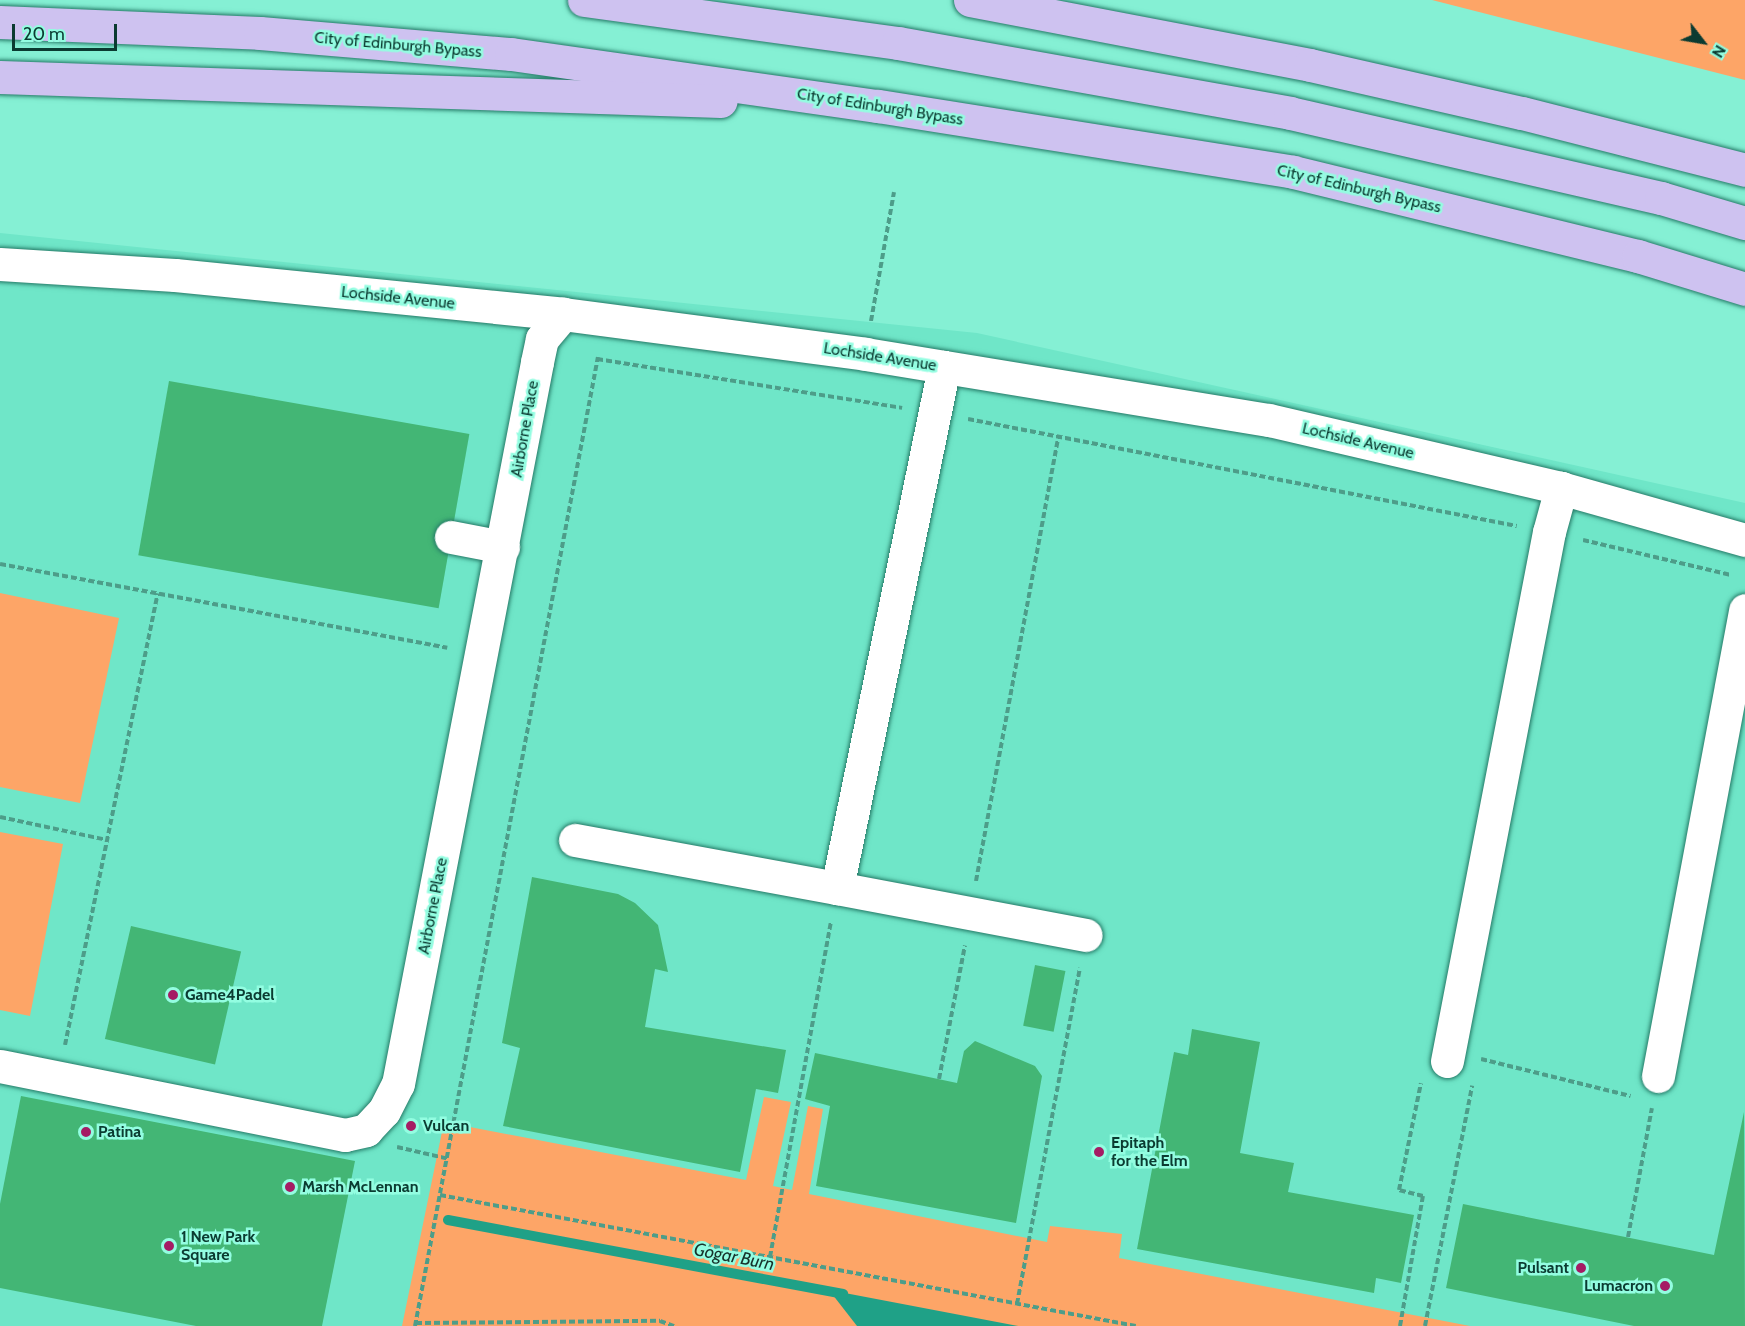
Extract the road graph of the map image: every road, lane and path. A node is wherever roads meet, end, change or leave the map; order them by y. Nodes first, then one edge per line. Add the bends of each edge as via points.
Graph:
1 (584, 0) edge
2 (970, 0) edge
3 (0, 22) edge
4 (0, 77) edge
5 (878, 105) junction
6 (1745, 170) edge
7 (894, 192) dead end
8 (1745, 223) edge
9 (0, 264) edge
10 (1745, 289) edge
11 (563, 314) junction
12 (604, 319) junction
13 (865, 354) junction
14 (597, 359) junction
15 (944, 367) junction
16 (935, 413) junction
17 (1058, 437) junction
18 (1561, 488) junction
19 (1549, 532) junction
20 (451, 537) dead end
21 (1745, 540) edge
22 (503, 547) junction
23 (0, 564) edge
24 (1733, 575) dead end
25 (158, 593) junction
26 (1745, 610) edge
27 (482, 655) junction
28 (0, 817) edge
29 (107, 840) junction
30 (575, 840) dead end
31 (837, 888) junction
32 (970, 913) junction
33 (1086, 935) joint
34 (0, 1066) edge
35 (1448, 1070) junction
36 (58, 1078) junction
37 (939, 1079) dead end
38 (1473, 1081) dead end
39 (1655, 1088) junction
40 (440, 1195) junction
41 (1628, 1237) dead end
42 (770, 1257) junction
43 (1017, 1304) junction
44 (416, 1324) edge
45 (674, 1326) edge
46 (1136, 1326) edge
47 (1400, 1326) edge
48 (1425, 1326) edge

1 - 8 main road via 898,43 1290,113 1661,198
2 - 6 main road via 1310,65 1522,112
3 - 5 main road, City of Edinburgh Bypass via 260,33 511,54
4 - 5 main road
5 - 10 main road, City of Edinburgh Bypass via 1293,172 1638,256
7 - 13 path
9 - 11 street, Lochside Avenue via 175,275
11 - 12 street, Lochside Avenue
11 - 22 street, Airborne Place via 542,339
12 - 13 street, Lochside Avenue
12 - 14 path
13 - 15 street, Lochside Avenue
14 - 16 path
14 - 40 path
15 - 16 street
15 - 18 street, Lochside Avenue via 1269,420
16 - 17 path
16 - 31 street
17 - 19 path
17 - 32 path
18 - 19 street
18 - 21 street, Lochside Avenue
19 - 24 path
19 - 35 street
20 - 22 street
22 - 27 street, Airborne Place
23 - 25 path
25 - 27 path
25 - 29 path
26 - 39 street
27 - 36 street, Airborne Place via 398,1084 384,1111 366,1130 345,1135
28 - 29 path
29 - 36 path
30 - 31 street
31 - 32 street
31 - 42 path
32 - 33 street
32 - 37 path
33 - 43 path
34 - 36 street, Airborne Place
35 - 39 path via 1478,1058
35 - 47 path via 1399,1190 1422,1196
38 - 48 path
39 - 41 path
40 - 42 path
40 - 44 path
42 - 43 path
43 - 46 path
44 - 45 path via 660,1321

